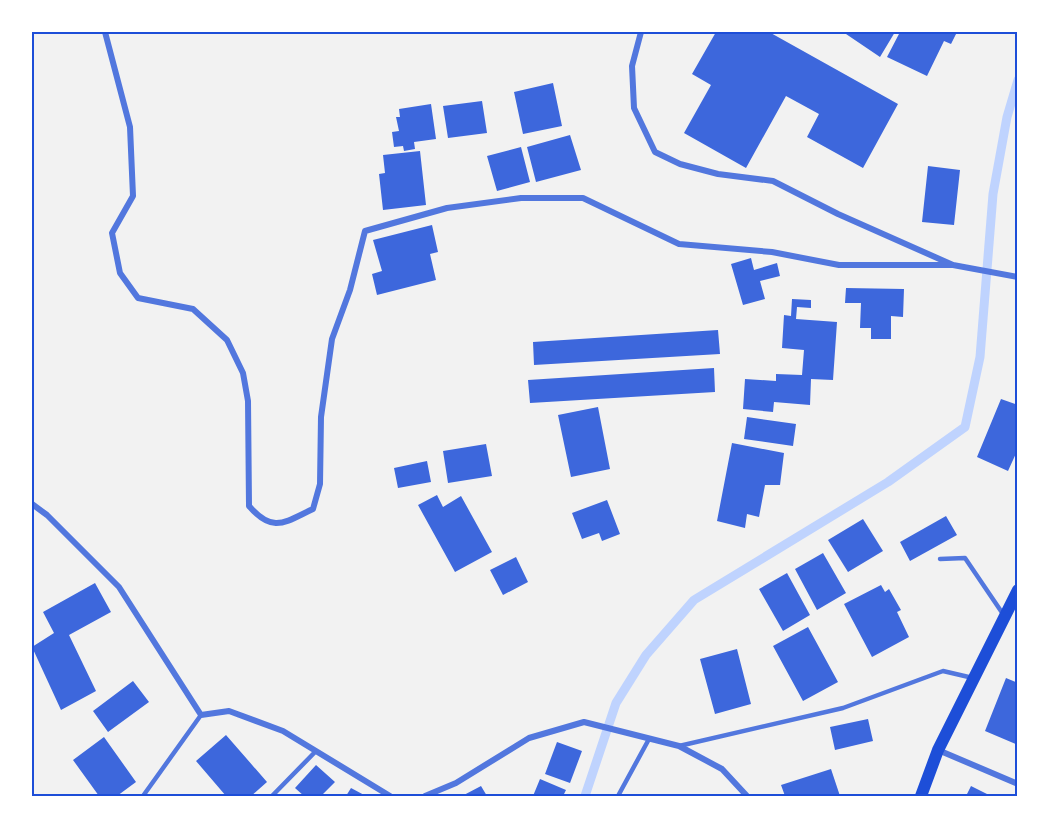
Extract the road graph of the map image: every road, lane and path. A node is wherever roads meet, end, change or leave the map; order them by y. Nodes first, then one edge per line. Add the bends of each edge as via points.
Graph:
1 (105, 32) edge
2 (640, 32) edge
3 (953, 265) junction
4 (1017, 277) edge
5 (32, 504) edge
6 (940, 559) dead end
7 (1017, 590) edge
8 (1004, 616) junction
9 (974, 678) junction
10 (201, 715) junction
11 (649, 739) junction
12 (679, 746) junction
13 (938, 750) junction
14 (316, 751) junction
15 (1017, 784) edge
16 (143, 796) edge
17 (272, 796) edge
18 (390, 796) edge
19 (425, 796) edge
20 (618, 796) edge
21 (747, 796) edge
22 (921, 796) edge

1 - 3 street via 130,127 133,196 112,233 120,273 138,298 193,309 227,340 243,373 248,401 249,506 268,521 286,524 313,509 320,484 321,417 332,339 366,231 447,208 521,198 583,198 679,244 772,252 839,265
2 - 3 street via 632,66 634,108 655,152 680,164 718,174 773,181
3 - 4 street
5 - 10 street via 119,586
6 - 8 lane via 965,558
7 - 8 main road
8 - 9 main road
9 - 12 lane via 943,670 843,708
9 - 13 main road
10 - 14 street via 229,711 283,731
10 - 16 lane
11 - 12 street
11 - 19 street via 584,723 528,738 456,783
11 - 20 lane
12 - 21 street via 722,769
13 - 15 street
13 - 22 main road
14 - 17 lane
14 - 18 street

